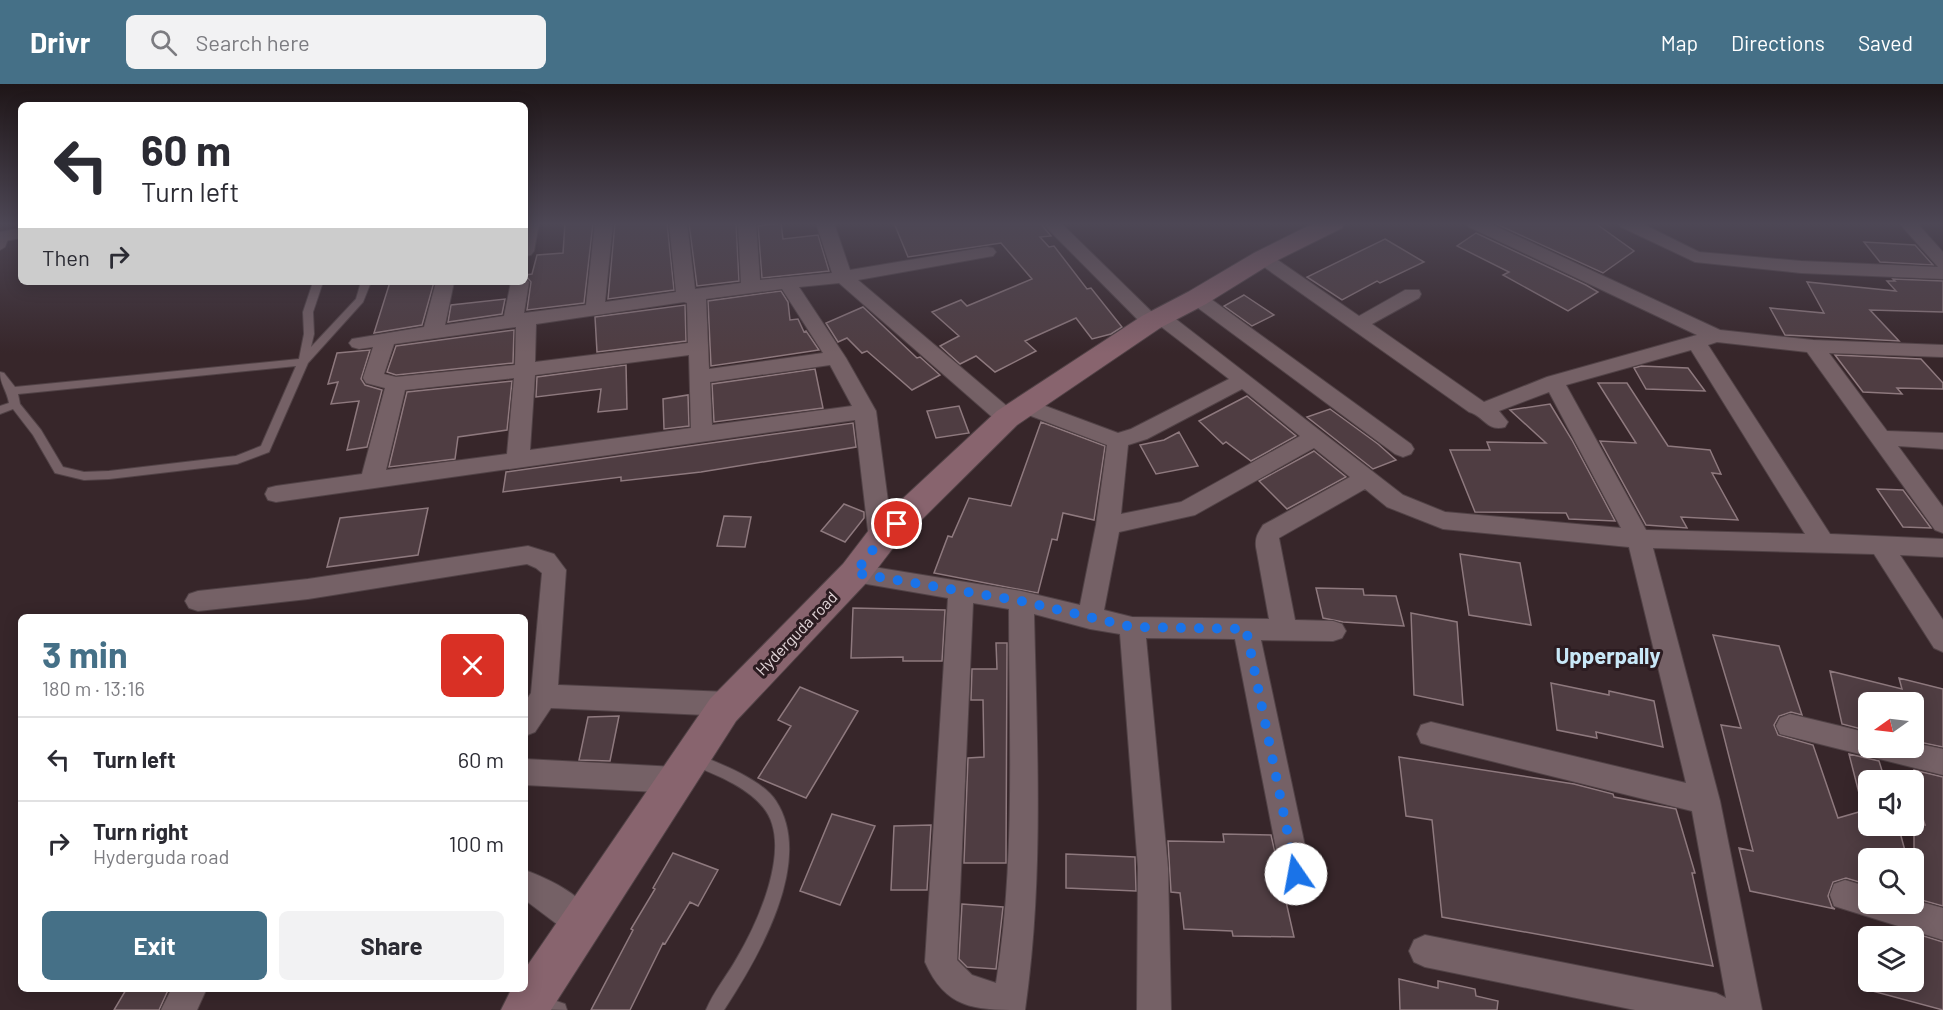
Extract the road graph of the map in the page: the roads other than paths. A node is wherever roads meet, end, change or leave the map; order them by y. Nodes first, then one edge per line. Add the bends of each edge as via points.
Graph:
1 (600, 266) edge
2 (686, 266) edge
3 (750, 266) edge
4 (839, 266) edge
5 (905, 266) edge
6 (1098, 266) edge
7 (1249, 266) edge
8 (1275, 266) edge
9 (1561, 266) edge
10 (1793, 266) edge
11 (1943, 273) edge
12 (843, 277) junction
13 (787, 283) junction
14 (317, 285) edge
15 (365, 285) edge
16 (444, 285) edge
17 (520, 285) edge
18 (751, 287) junction
19 (1412, 294) dead end
20 (691, 296) junction
21 (1197, 298) junction
22 (595, 310) junction
23 (520, 320) junction
24 (1156, 320) junction
25 (1358, 324) junction
26 (433, 333) junction
27 (1706, 339) junction
28 (385, 340) junction
29 (359, 343) dead end
30 (1813, 346) junction
31 (696, 348) junction
32 (1943, 351) edge
33 (836, 358) junction
34 (303, 362) junction
35 (525, 370) junction
36 (0, 375) edge
37 (699, 376) junction
38 (1244, 380) junction
39 (1554, 382) junction
40 (396, 384) junction
41 (12, 391) junction
42 (15, 405) junction
43 (0, 410) edge
44 (866, 411) junction
45 (1016, 412) junction
46 (702, 433) junction
47 (1314, 438) junction
48 (1880, 438) junction
49 (1118, 441) junction
50 (1943, 441) edge
51 (1403, 449) dead end
52 (518, 459) junction
53 (1366, 479) junction
54 (372, 480) junction
55 (276, 494) dead end
56 (1943, 524) edge
57 (1108, 525) junction
58 (881, 539) junction
59 (1639, 539) junction
60 (1823, 543) junction
61 (1882, 547) junction
62 (1943, 548) edge
63 (855, 573) junction
64 (961, 591) junction
65 (198, 601) dead end
66 (1021, 601) junction
67 (1090, 619) junction
68 (1132, 627) junction
69 (1246, 629) junction
70 (1284, 630) junction
71 (1333, 631) dead end
72 (1943, 641) edge
73 (543, 696) junction
74 (728, 704) junction
75 (528, 719) edge
76 (1790, 726) dead end
77 (1431, 734) dead end
78 (1858, 742) edge
79 (1924, 758) edge
80 (1943, 762) edge
81 (684, 769) junction
82 (528, 772) edge
83 (1705, 801) junction
84 (1296, 874) dead end
85 (528, 886) edge
86 (1909, 914) edge
87 (581, 923) junction
88 (1943, 924) edge
89 (1425, 951) dead end
90 (189, 992) edge
91 (1008, 1006) edge
92 (538, 1007) edge
93 (178, 1010) edge
94 (714, 1010) edge
95 (1154, 1010) edge
96 (1716, 1010) edge
97 (1745, 1010) edge

1 - 22 street
2 - 20 street
3 - 18 street
4 - 12 street
5 - 12 street
6 - 24 street
7 - 21 street, Hyderguda road
8 - 25 street
9 - 27 street
10 - 11 street
12 - 13 street
12 - 45 street
13 - 18 street
13 - 33 street
14 - 34 lane via 308,312 309,334
15 - 34 lane via 360,300
16 - 26 street
17 - 23 street
18 - 20 street
19 - 25 street
20 - 22 street
20 - 31 street
21 - 24 street, Hyderguda road
21 - 51 street
22 - 23 street
23 - 26 street
23 - 35 street
24 - 38 street
24 - 45 street, Hyderguda road
25 - 39 street via 1491,416
26 - 28 street
27 - 30 street
27 - 39 street
27 - 60 street
28 - 29 street
28 - 40 street via 373,378
30 - 32 street
30 - 48 street
31 - 35 street
31 - 37 street
33 - 37 street
33 - 44 street
34 - 41 lane
34 - 42 lane via 265,449 237,460 109,475 67,472 59,470
35 - 40 street
35 - 52 street
36 - 41 lane
37 - 46 street
38 - 47 street
38 - 49 street
39 - 59 street
40 - 54 street
41 - 42 lane
42 - 43 lane
44 - 46 street
44 - 58 street
45 - 49 street
45 - 58 street, Hyderguda road
46 - 52 street
47 - 53 street
47 - 57 street via 1187,508
48 - 50 street
48 - 56 street
49 - 57 street
52 - 54 street
53 - 59 street via 1395,501 1443,520
53 - 70 street via 1278,526 1267,538
54 - 55 street
57 - 67 street
58 - 63 street, Hyderguda road
59 - 60 street
59 - 83 street
60 - 61 street
61 - 62 street
61 - 72 street
63 - 64 street
63 - 74 street, Hyderguda road
64 - 66 street
64 - 91 street via 940,962 960,988
65 - 73 street via 308,589 528,555 545,561 554,570
66 - 67 street
66 - 91 street via 1023,887
67 - 68 street
68 - 69 street
68 - 95 street via 1153,868
69 - 70 street
69 - 84 street
70 - 71 street
73 - 74 street
73 - 75 street
74 - 81 street, Hyderguda road
76 - 78 street
77 - 83 street
79 - 80 street
81 - 82 street
81 - 87 street, Hyderguda road
81 - 94 lane via 749,787 771,804 784,832 781,868 754,945
83 - 97 street
85 - 87 street via 542,892
86 - 88 street
87 - 92 street, Hyderguda road
89 - 96 street
90 - 93 street

